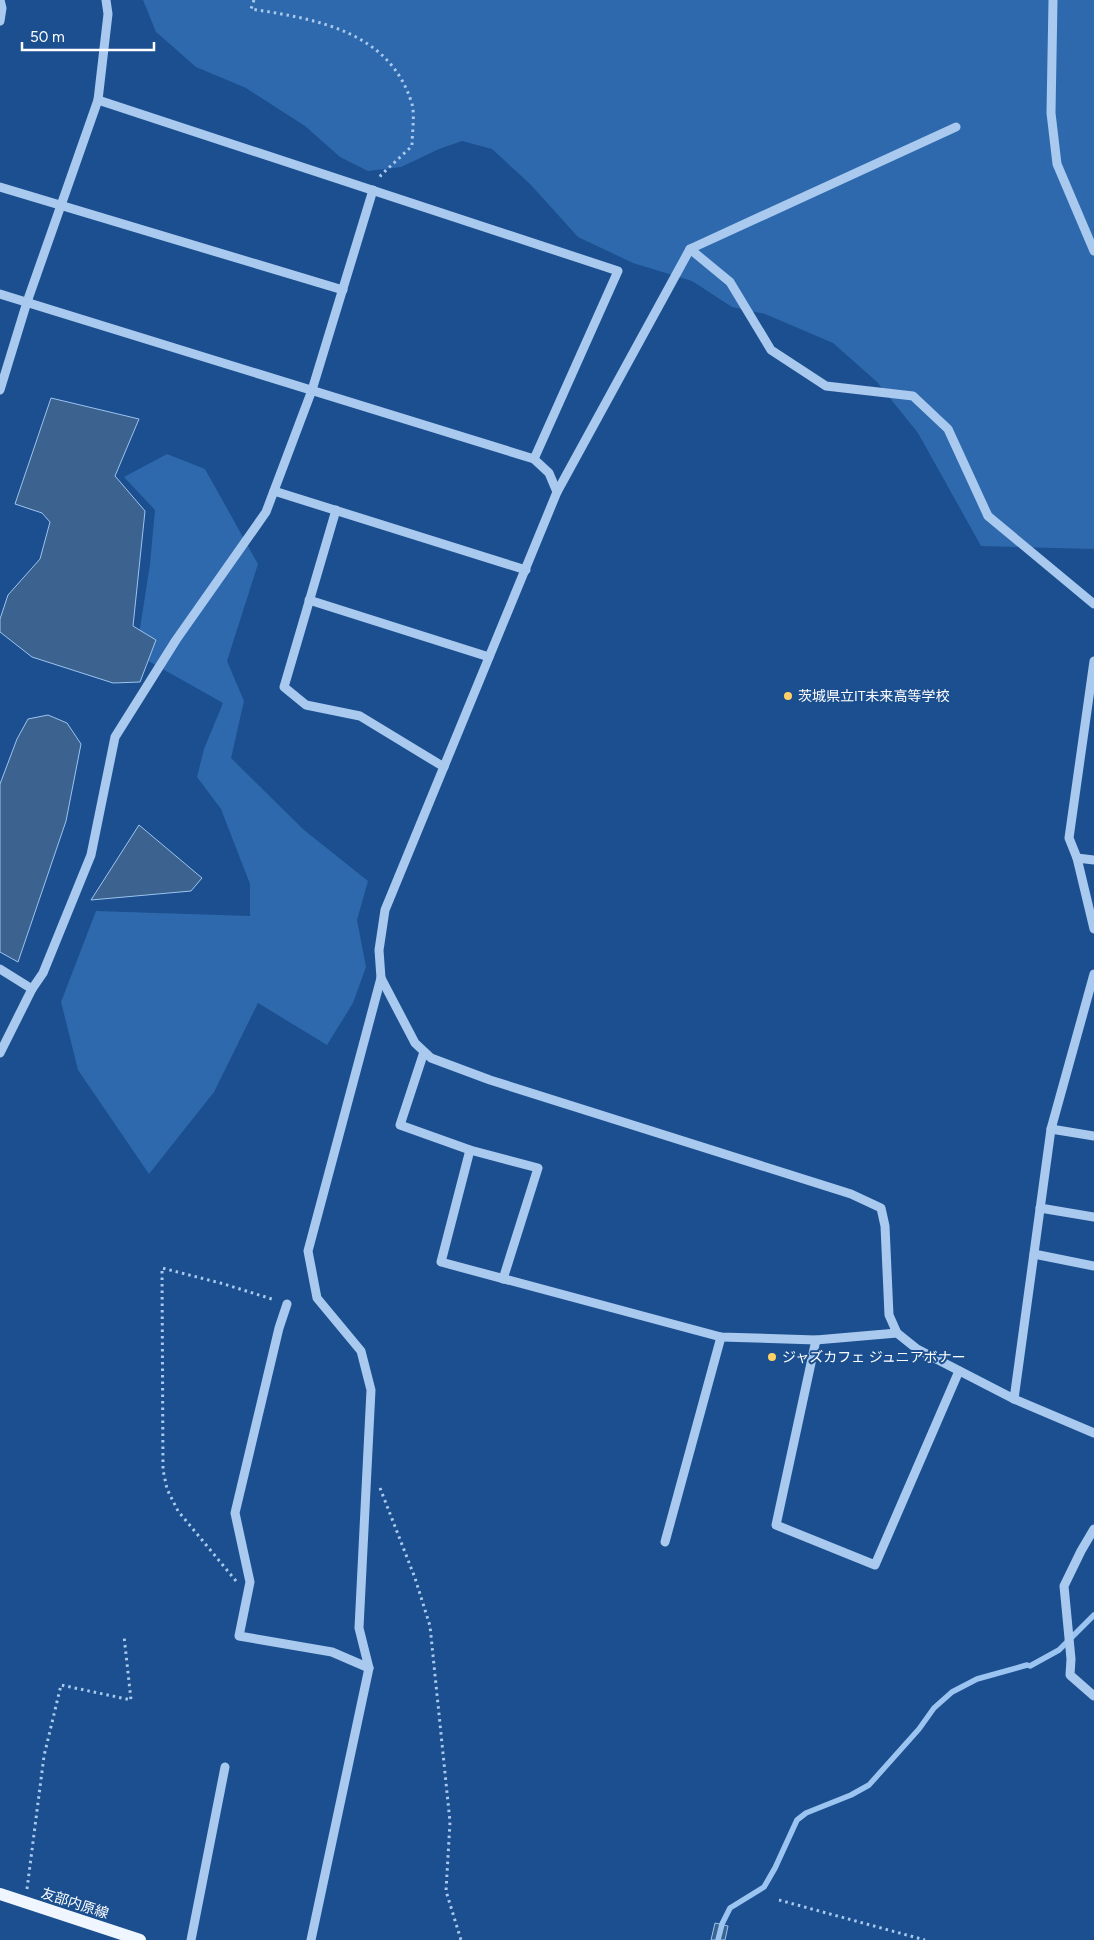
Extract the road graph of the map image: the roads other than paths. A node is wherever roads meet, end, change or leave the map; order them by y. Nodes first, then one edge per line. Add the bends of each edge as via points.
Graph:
1 (0, 0) edge
2 (106, 0) edge
3 (1053, 0) edge
4 (0, 21) edge
5 (98, 100) junction
6 (956, 127) dead end
7 (0, 187) edge
8 (374, 190) junction
9 (61, 206) junction
10 (690, 249) junction
11 (1094, 251) edge
12 (343, 290) junction
13 (0, 294) edge
14 (27, 302) junction
15 (0, 390) edge
16 (312, 390) junction
17 (534, 459) junction
18 (274, 491) junction
19 (557, 492) junction
20 (336, 510) junction
21 (526, 570) junction
22 (309, 600) junction
23 (1094, 604) edge
24 (489, 657) junction
25 (1094, 661) edge
26 (444, 767) junction
27 (1077, 858) junction
28 (1094, 860) edge
29 (1094, 929) edge
30 (0, 969) edge
31 (1094, 974) edge
32 (381, 978) junction
33 (32, 989) junction
34 (424, 1052) junction
35 (0, 1053) edge
36 (1051, 1129) junction
37 (1094, 1136) edge
38 (470, 1150) junction
39 (1040, 1208) junction
40 (1094, 1217) edge
41 (1034, 1254) junction
42 (1094, 1266) edge
43 (503, 1279) junction
44 (287, 1304) road end
45 (897, 1333) junction
46 (721, 1337) junction
47 (816, 1340) junction
48 (959, 1371) junction
49 (1014, 1399) junction
50 (1094, 1433) edge
51 (1094, 1529) edge
52 (665, 1542) dead end
53 (369, 1668) junction
54 (1094, 1696) edge
55 (225, 1767) dead end
56 (0, 1894) edge
57 (140, 1940) edge
58 (191, 1940) edge
59 (311, 1940) edge

1 - 4 street
2 - 5 street via 108,14
3 - 11 street via 1051,113 1057,164
5 - 8 street
5 - 9 street
6 - 10 street
7 - 9 street
8 - 12 street
8 - 17 street via 618,271
9 - 12 street
9 - 14 street
10 - 19 street
10 - 23 street via 730,282 771,350 826,386 914,396 948,429 988,516
12 - 16 street
13 - 14 street
14 - 15 street
14 - 16 street
16 - 17 street
16 - 18 street
17 - 19 street via 549,473
18 - 20 street
18 - 33 street via 266,512 176,640 115,737 91,855 43,974
19 - 21 street
20 - 21 street
20 - 22 street
21 - 24 street
22 - 24 street
22 - 26 street via 284,687 306,705 360,716
24 - 26 street
25 - 27 street via 1069,838
26 - 32 street via 385,910 379,950
27 - 28 street
27 - 29 street
30 - 33 street
31 - 36 street
32 - 34 street via 415,1044
32 - 53 street via 308,1251 317,1298 361,1351 371,1390 359,1628
33 - 35 street
34 - 38 street via 400,1125
34 - 45 street via 431,1058 490,1080 851,1194 881,1208 885,1226 889,1315
36 - 37 street
36 - 39 street
38 - 43 street via 441,1262
38 - 43 street via 538,1168
39 - 40 street
39 - 41 street
41 - 42 street
41 - 49 street
43 - 46 street
44 - 53 street via 235,1513 250,1582 239,1636 332,1652
45 - 47 street
45 - 48 street via 916,1349
46 - 47 street
46 - 52 street
47 - 48 street via 776,1526 875,1565
48 - 49 street
49 - 50 street
51 - 54 street via 1064,1586 1070,1676
53 - 59 street
55 - 58 street
56 - 57 main road, 友部内原線

